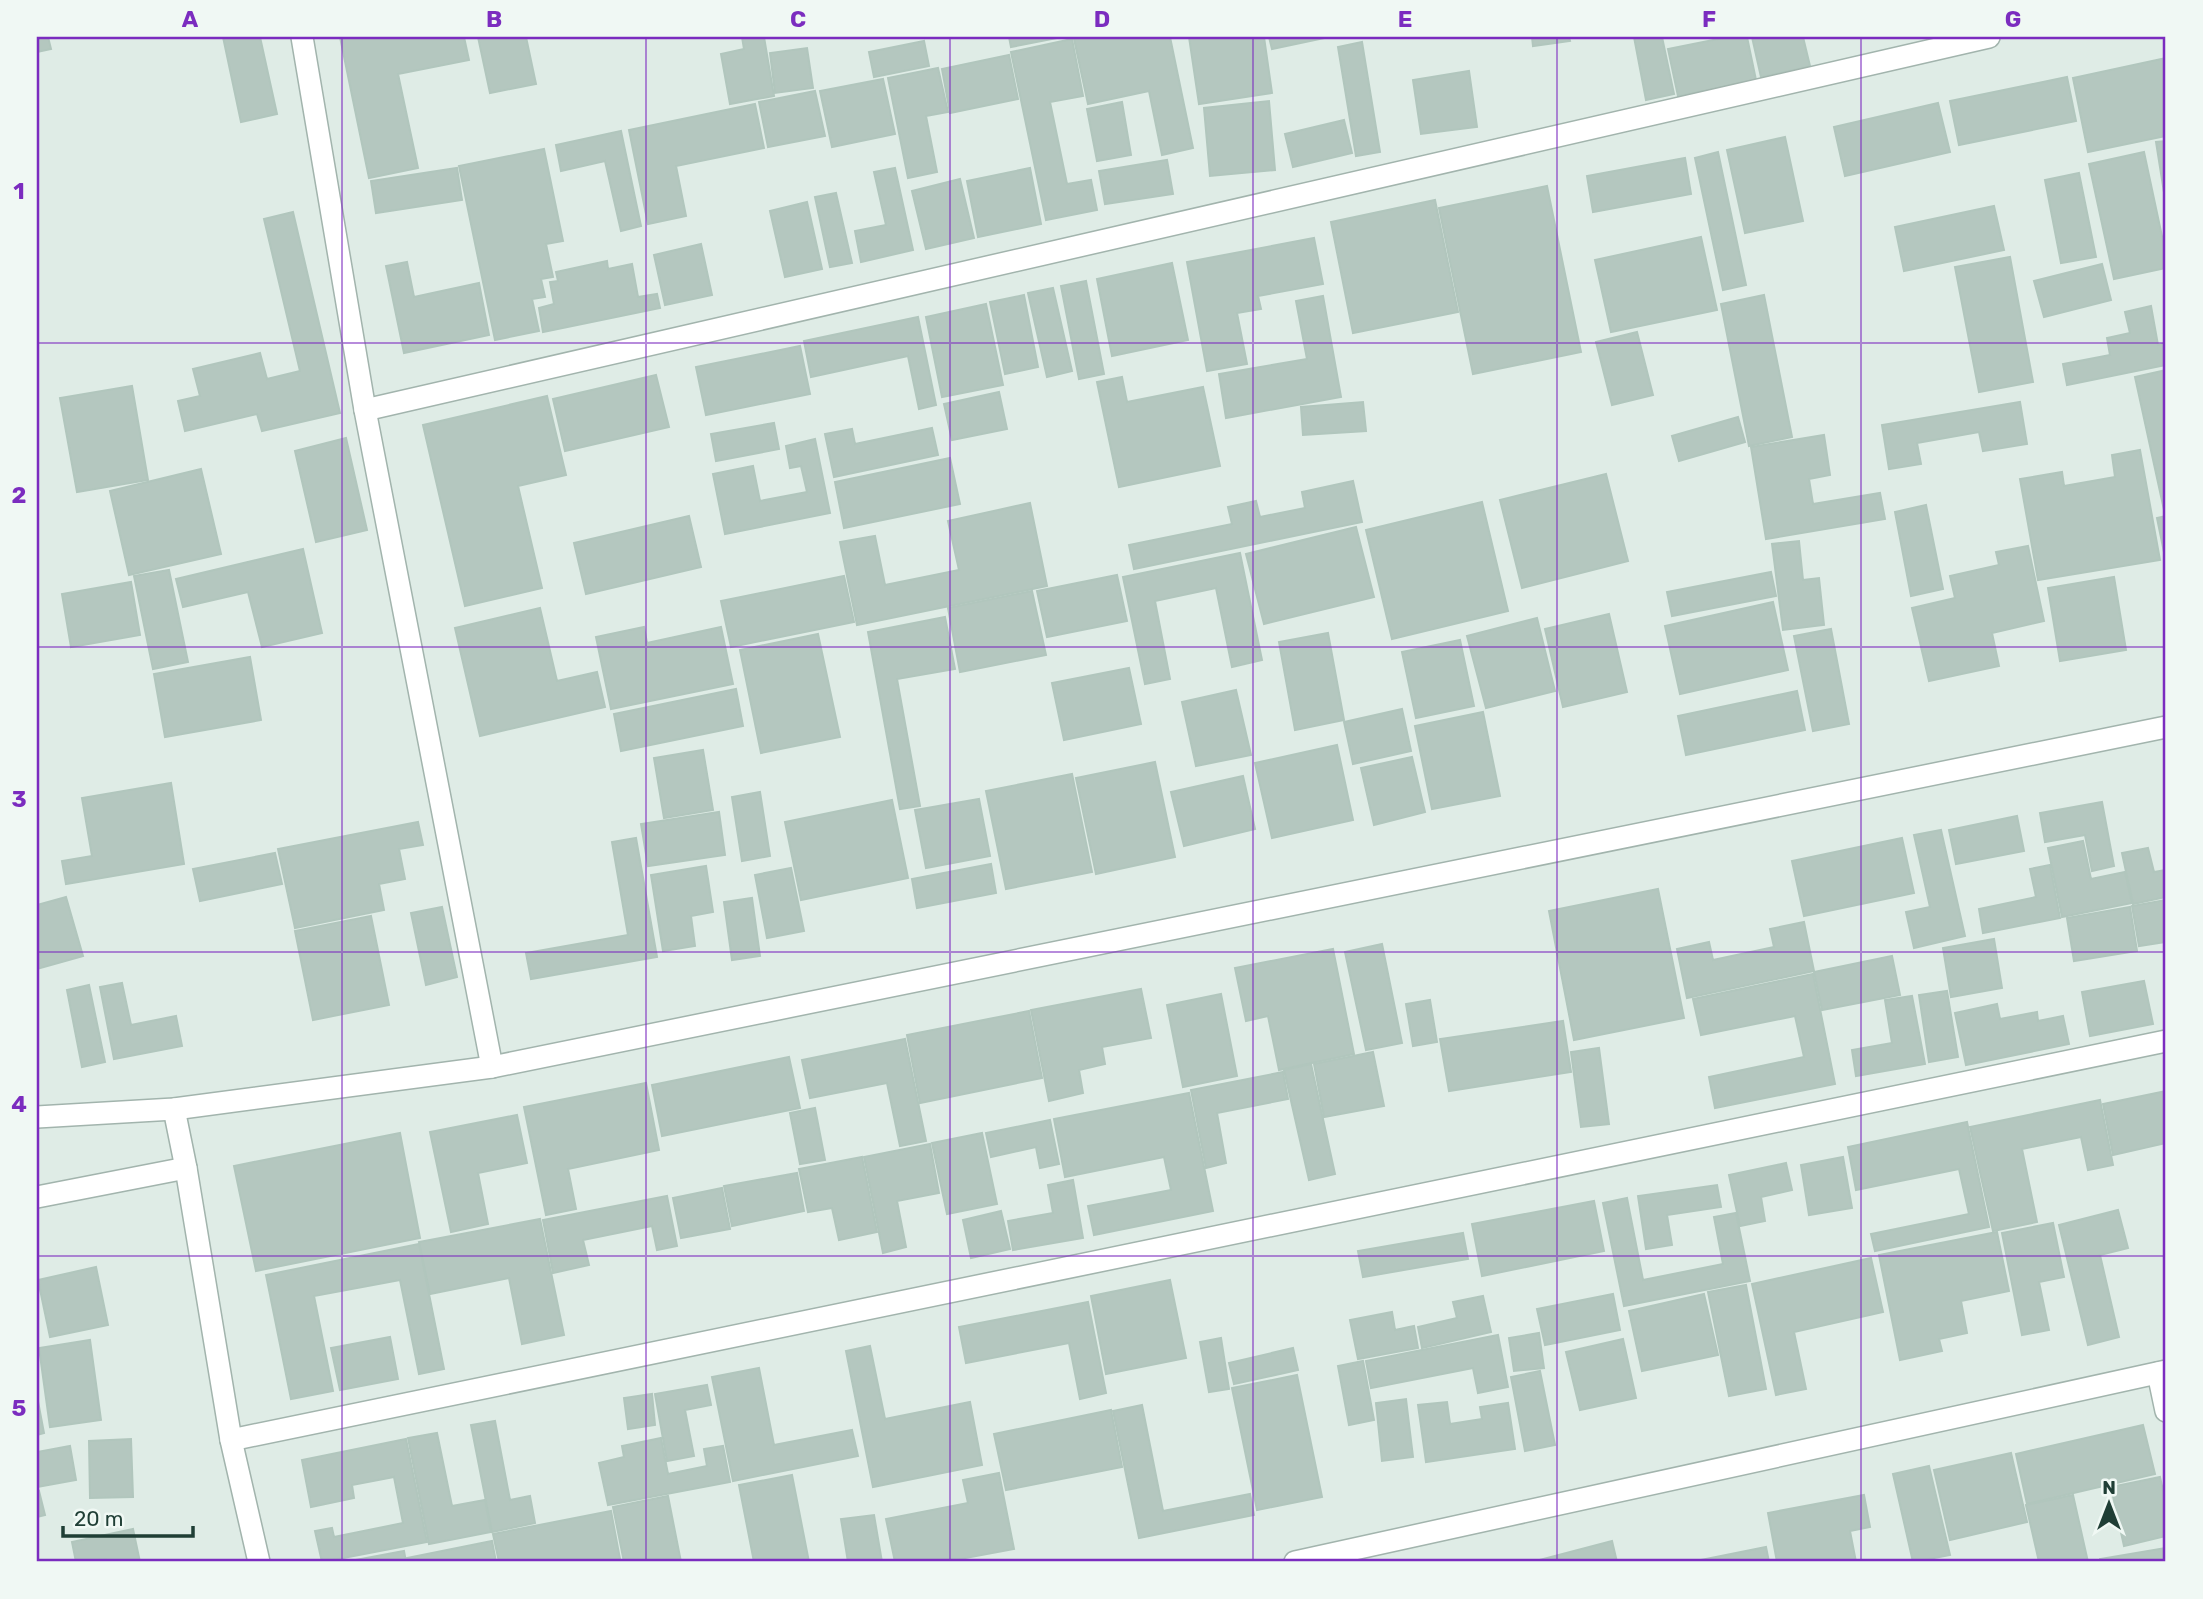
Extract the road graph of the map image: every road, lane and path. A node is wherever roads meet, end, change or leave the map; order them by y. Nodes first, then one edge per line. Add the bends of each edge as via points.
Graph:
1 (302, 37) edge
2 (1989, 37) edge
3 (365, 410) junction
4 (2166, 727) edge
5 (2166, 1041) edge
6 (492, 1067) junction
7 (174, 1109) junction
8 (37, 1117) edge
9 (186, 1168) junction
10 (37, 1197) edge
11 (2162, 1372) edge
12 (2166, 1411) edge
13 (231, 1440) junction
14 (259, 1562) edge
15 (1295, 1562) edge

1 - 3 street
2 - 3 street
3 - 6 street
4 - 6 street
5 - 13 street
6 - 7 street
7 - 8 street
7 - 9 street
9 - 10 street
9 - 13 street
11 - 12 street
11 - 15 street
13 - 14 street

